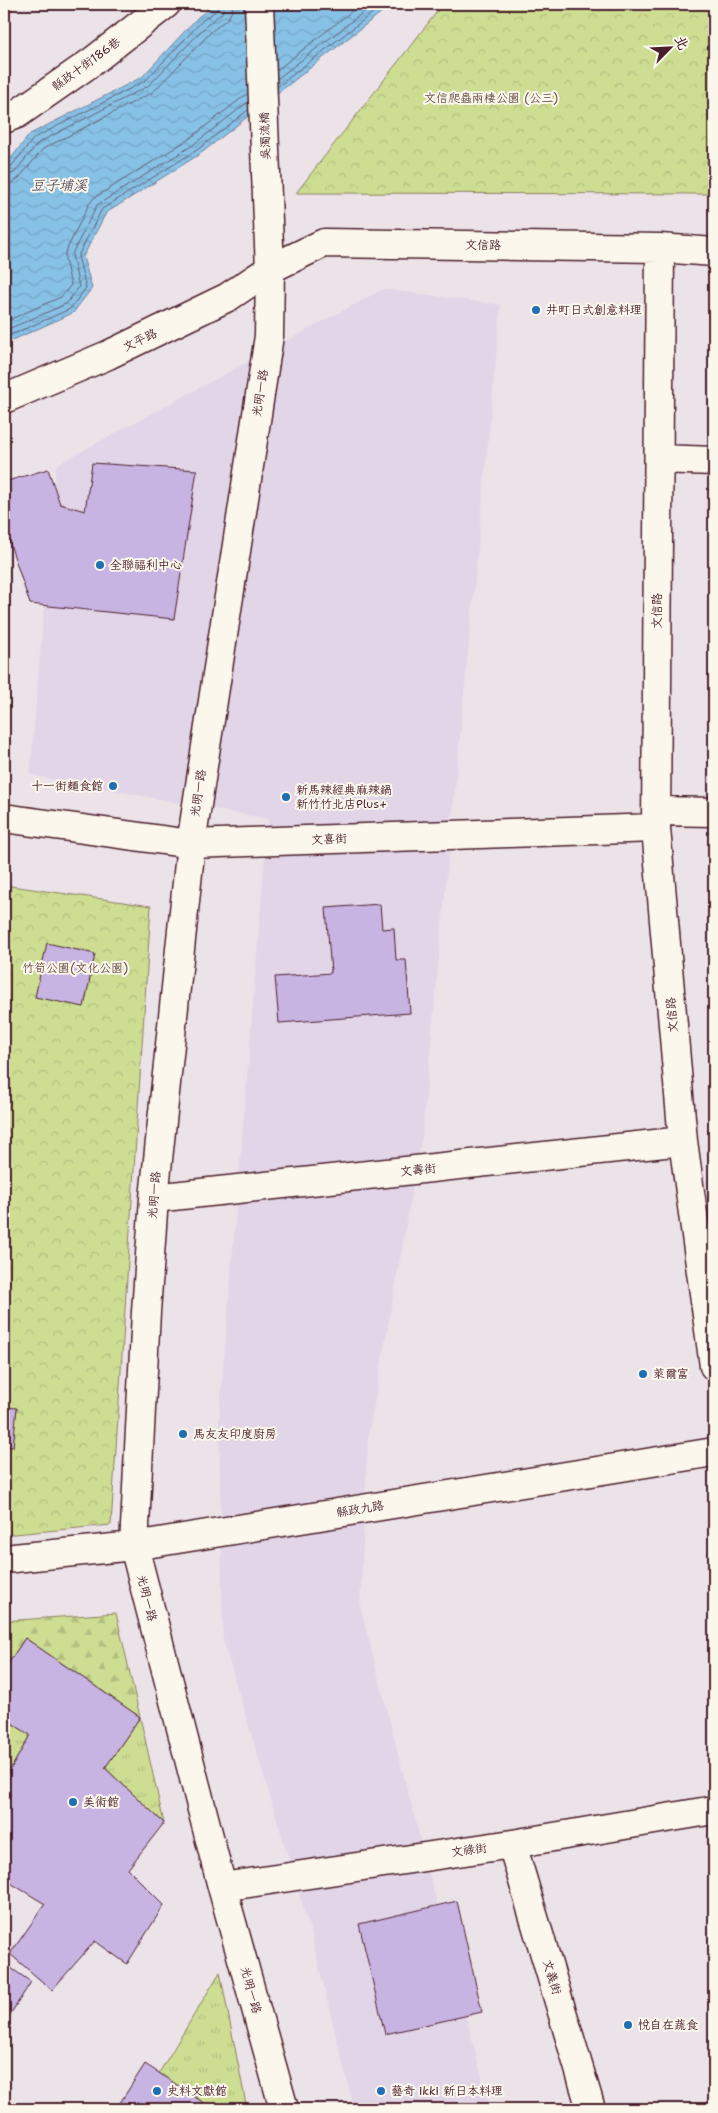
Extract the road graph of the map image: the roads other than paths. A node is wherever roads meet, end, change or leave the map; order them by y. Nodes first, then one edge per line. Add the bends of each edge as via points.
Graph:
1 (166, 4) edge
2 (259, 4) edge
3 (4, 119) edge
4 (660, 248) junction
5 (714, 252) edge
6 (270, 269) junction
7 (4, 400) edge
8 (659, 459) junction
9 (714, 461) edge
10 (714, 812) edge
11 (4, 818) edge
12 (656, 819) junction
13 (191, 844) junction
14 (683, 1141) junction
15 (154, 1198) junction
16 (714, 1366) edge
17 (714, 1452) edge
18 (134, 1546) junction
19 (4, 1559) edge
20 (714, 1810) edge
21 (512, 1844) junction
22 (222, 1887) junction
23 (284, 2109) edge
24 (592, 2109) edge

1 - 3 street, 縣政十街186巷 via 93,61 17,114
2 - 6 street, 吳濁流橋
4 - 5 street
4 - 6 street, 文信路 via 324,243
4 - 8 street, 文信路
6 - 7 street, 文平路 via 219,301 108,355
6 - 13 street, 光明一路 via 268,336
8 - 9 street
8 - 12 street, 文信路
10 - 12 street, 文喜街
11 - 13 street, 文喜街
12 - 13 street, 文喜街
12 - 14 street, 文信路
13 - 15 street, 光明一路
14 - 15 street, 文壽街
14 - 16 street, 文信路
15 - 18 street, 光明一路
17 - 18 street, 縣政九路
18 - 19 street, 縣政九路
18 - 22 street, 光明一路
20 - 21 street, 文祿街
21 - 22 street, 文祿街
21 - 24 street, 文義街
22 - 23 street, 光明一路

